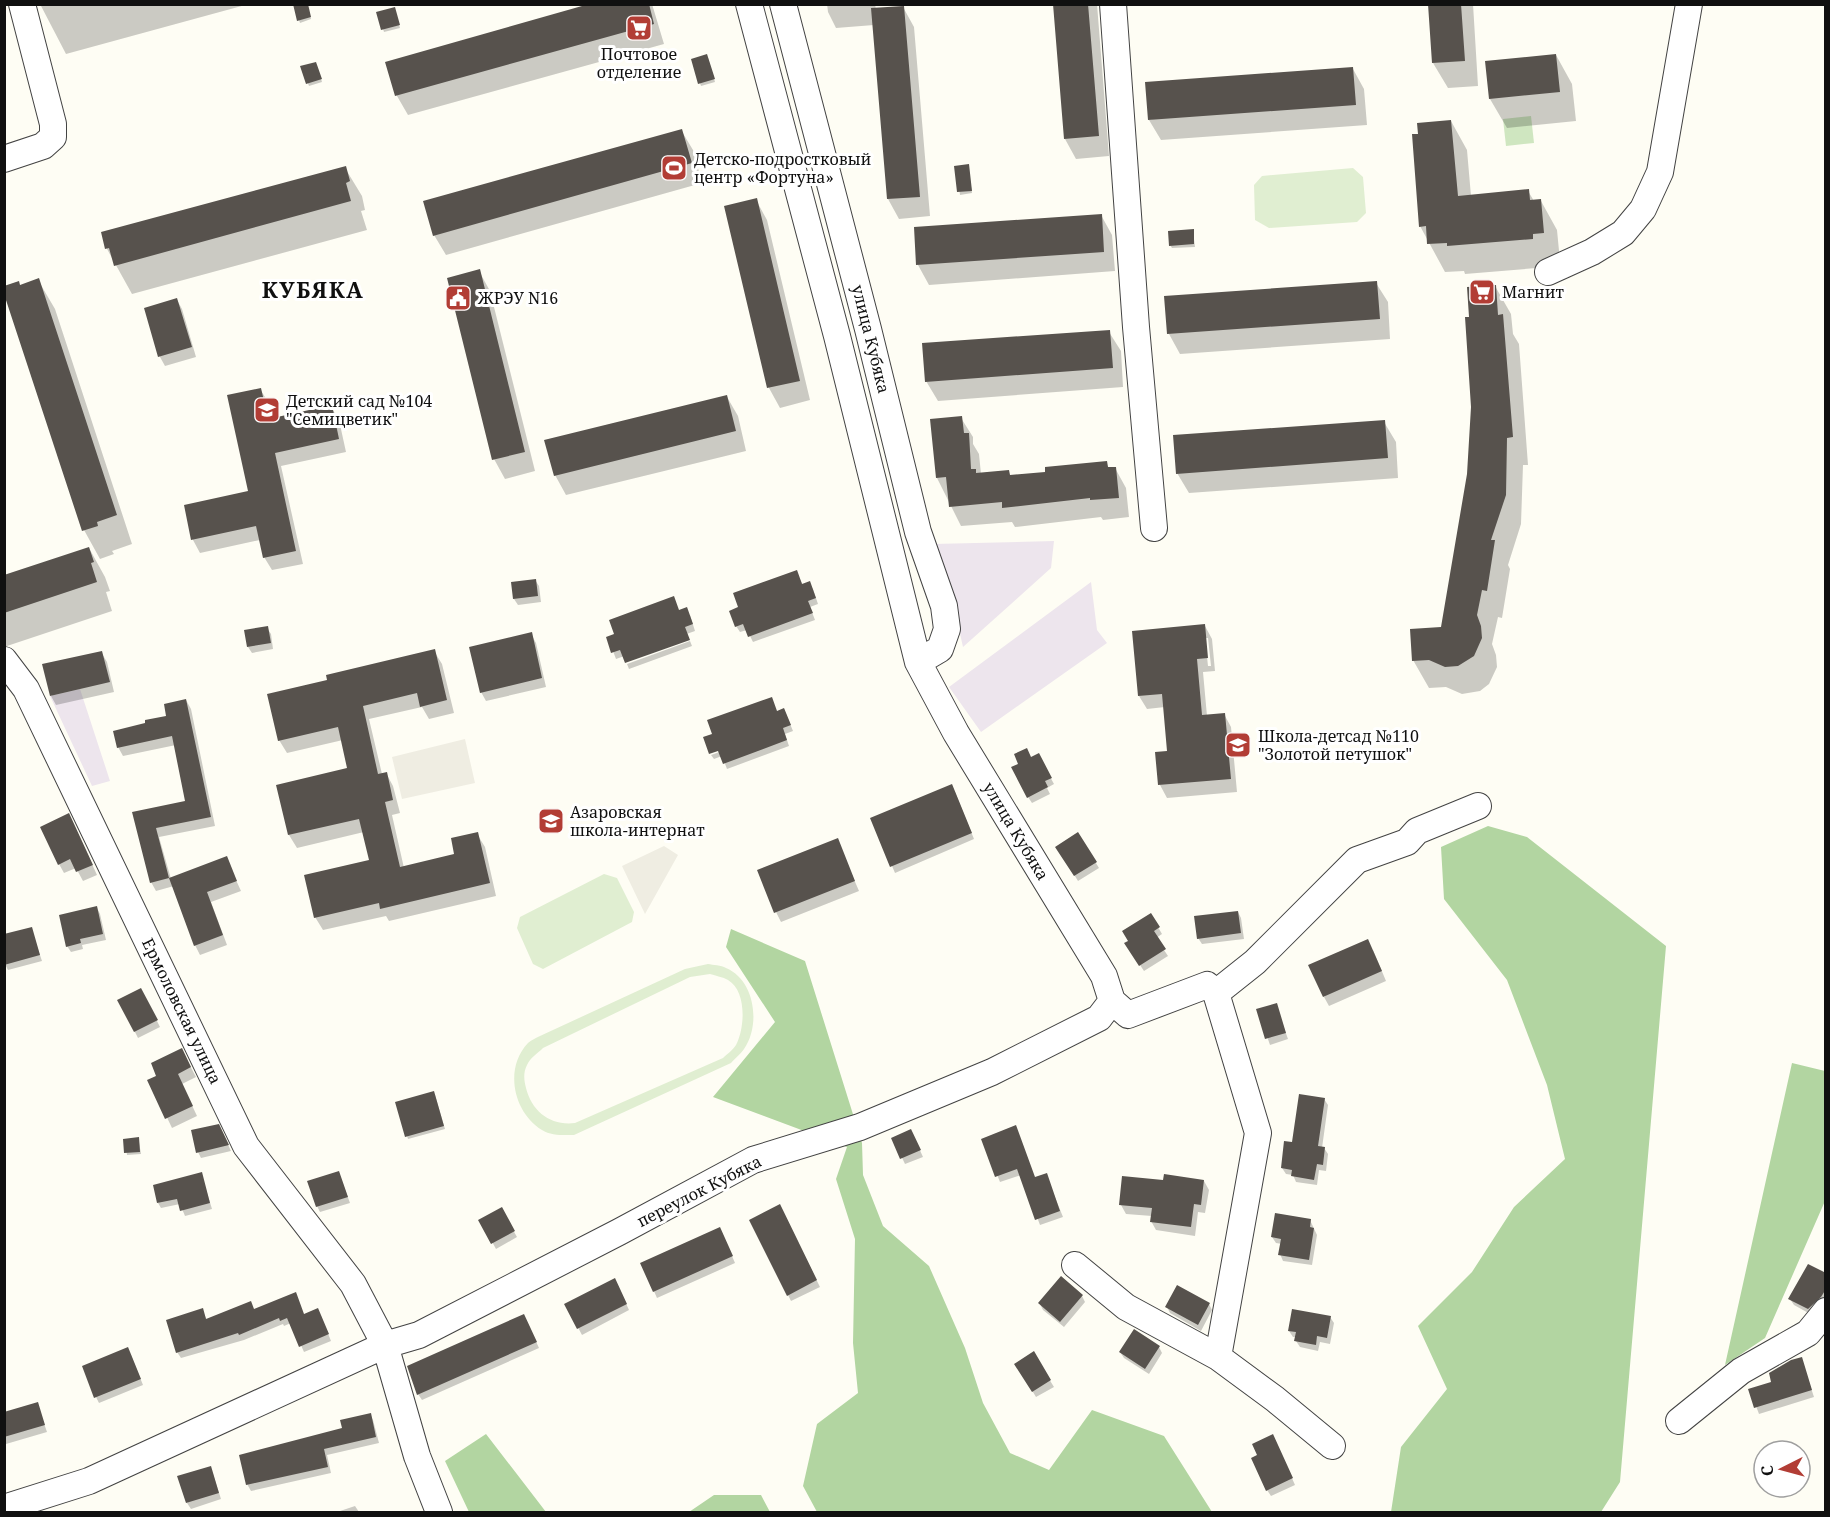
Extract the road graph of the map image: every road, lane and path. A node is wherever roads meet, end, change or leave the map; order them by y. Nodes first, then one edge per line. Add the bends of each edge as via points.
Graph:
1 (22, 4) edge
2 (749, 4) edge
3 (783, 4) edge
4 (1113, 4) edge
5 (1689, 4) edge
6 (4, 159) edge
7 (1548, 272) dead end
8 (1154, 528) dead end
9 (4, 660) edge
10 (918, 662) junction
11 (1478, 806) dead end
12 (1216, 993) junction
13 (1112, 1001) junction
14 (1075, 1265) dead end
15 (1826, 1311) edge
16 (385, 1345) junction
17 (1218, 1357) junction
18 (1679, 1421) dead end
19 (1332, 1446) dead end
20 (4, 1508) edge
21 (439, 1512) edge

1 - 6 street via 53,137 43,146
2 - 10 street, улица Кубяка
3 - 10 street, улица Кубяка via 918,532 944,606 947,629 940,649
4 - 8 street
5 - 7 street via 1660,172 1643,208 1623,233
9 - 16 street, Ермоловская улица via 26,689 246,1146 353,1284
10 - 13 street, улица Кубяка via 956,733 1104,976
11 - 12 street via 1417,831 1407,842 1357,860 1255,962
12 - 13 street via 1207,986 1128,1015
12 - 17 street via 1258,1133
13 - 16 street, переулок Кубяка via 1099,1018 992,1072 860,1127 753,1160 419,1335
14 - 17 street via 1126,1307
15 - 18 street via 1808,1333 1741,1371
16 - 20 street via 89,1481
16 - 21 street, Ермоловская улица via 417,1456
17 - 19 street

